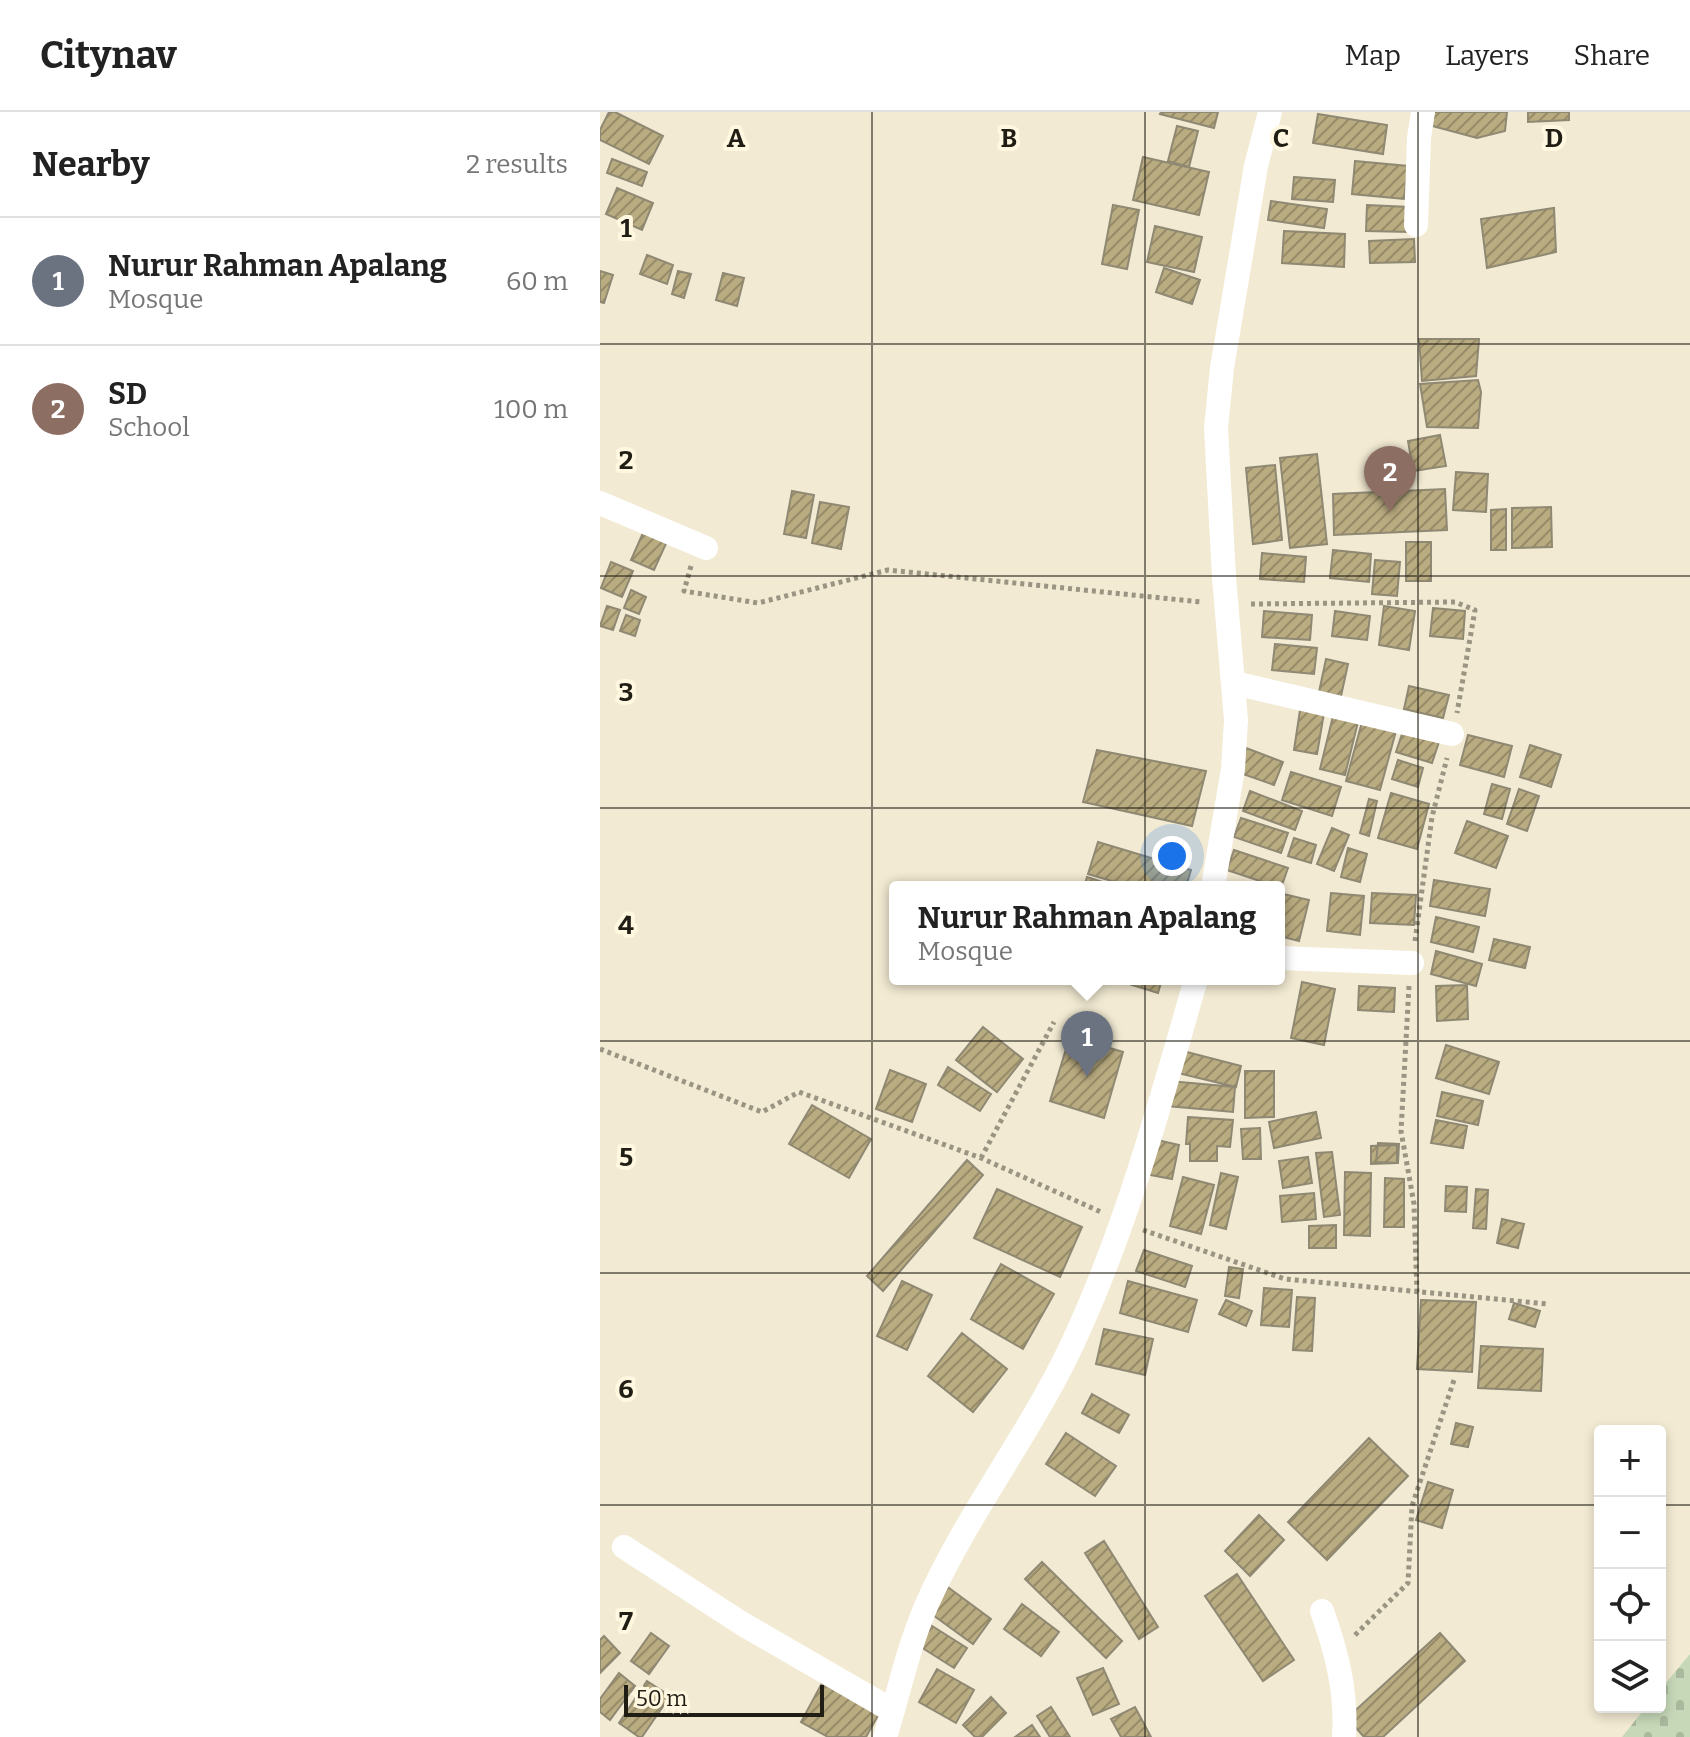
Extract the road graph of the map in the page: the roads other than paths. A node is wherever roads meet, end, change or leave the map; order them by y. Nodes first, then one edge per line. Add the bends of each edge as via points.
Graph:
1 (1270, 112) edge
2 (1423, 112) edge
3 (1416, 225) dead end
4 (600, 503) edge
5 (706, 548) dead end
6 (1234, 683) junction
7 (1452, 734) road end
8 (1214, 881) edge
9 (1285, 958) edge
10 (1412, 963) road end
11 (1194, 985) edge
12 (624, 1547) dead end
13 (1322, 1611) dead end
14 (893, 1711) junction
15 (885, 1737) edge
16 (1344, 1737) edge

1 - 6 street via 1253,181 1216,428
2 - 3 street
4 - 5 street
6 - 7 street
6 - 8 street via 1233,769
9 - 10 street
11 - 14 street via 1121,1221 1069,1350 948,1561 918,1626
12 - 14 street
13 - 16 street via 1337,1653
14 - 15 street

